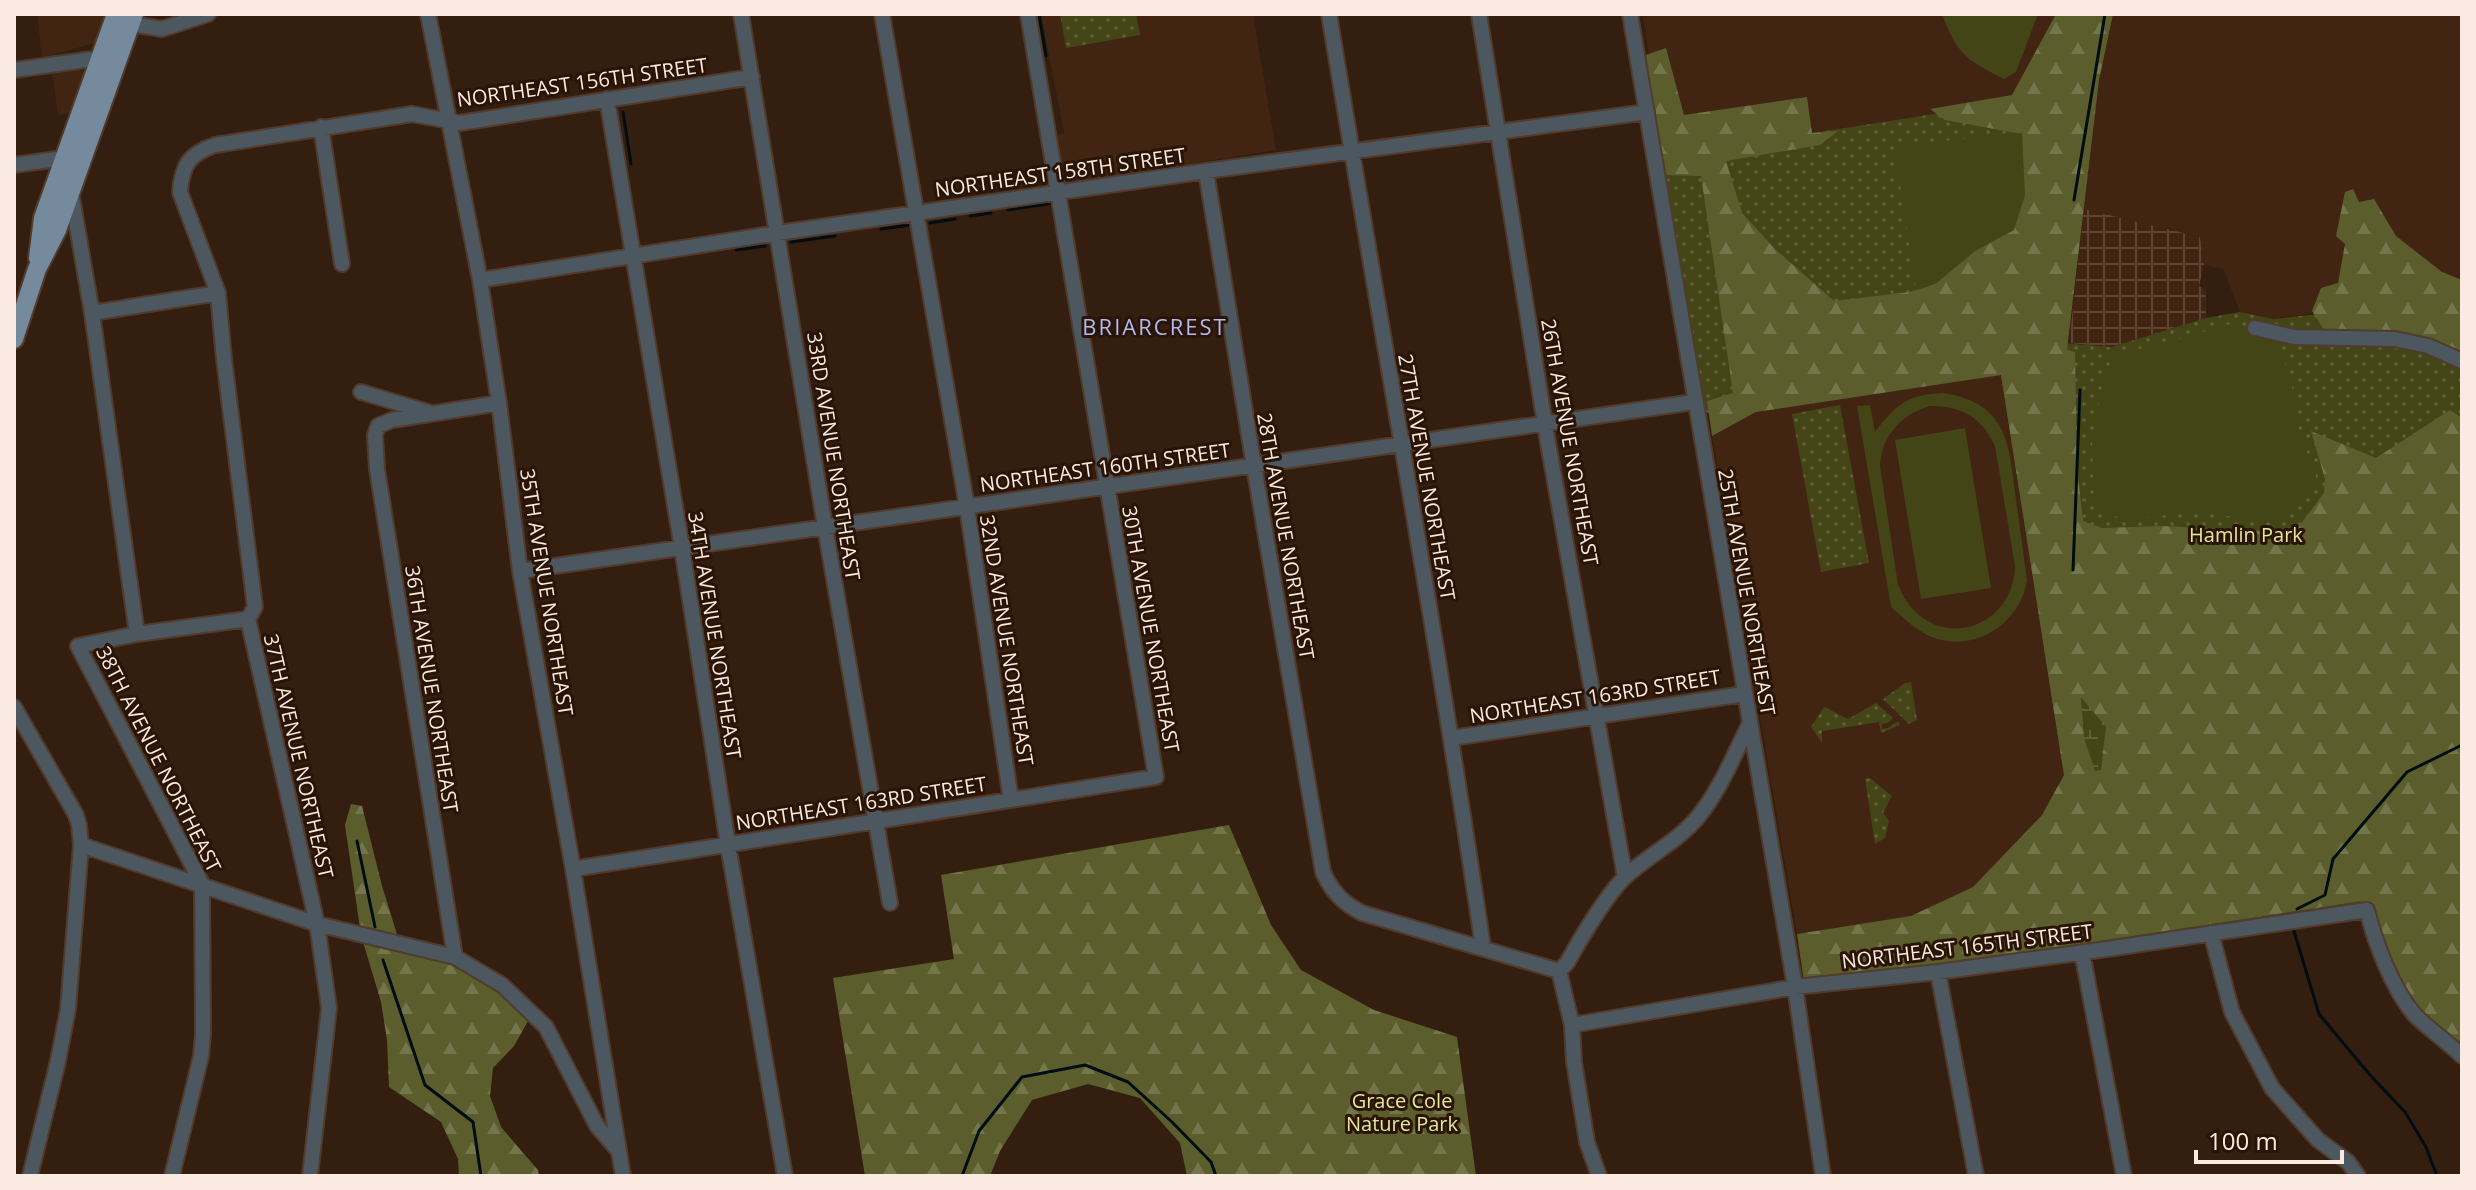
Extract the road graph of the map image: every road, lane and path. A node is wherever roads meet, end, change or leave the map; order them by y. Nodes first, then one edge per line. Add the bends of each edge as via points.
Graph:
1 (208, 14) edge
2 (428, 14) edge
3 (741, 14) edge
4 (882, 14) edge
5 (1028, 14) edge
6 (1329, 14) edge
7 (1479, 14) edge
8 (1630, 14) edge
9 (127, 17) edge
10 (100, 58) junction
11 (14, 70) edge
12 (752, 77) junction
13 (607, 99) junction
14 (1647, 112) junction
15 (449, 121) junction
16 (321, 127) junction
17 (1499, 131) junction
18 (1351, 151) junction
19 (64, 158) junction
20 (187, 162) joint
21 (14, 165) edge
22 (1206, 171) junction
23 (71, 191) junction
24 (1058, 193) junction
25 (916, 214) junction
26 (778, 233) junction
27 (632, 256) junction
28 (342, 264) dead end
29 (37, 269) junction
30 (480, 280) junction
31 (218, 293) junction
32 (92, 313) junction
33 (2255, 328) dead end
34 (14, 339) edge
35 (2462, 361) edge
36 (361, 392) dead end
37 (1694, 402) junction
38 (499, 403) junction
39 (432, 413) junction
40 (1545, 424) junction
41 (1400, 445) junction
42 (1254, 466) junction
43 (1107, 487) junction
44 (967, 507) junction
45 (825, 527) junction
46 (682, 548) junction
47 (520, 571) junction
48 (248, 619) junction
49 (137, 634) junction
50 (1744, 694) junction
51 (14, 707) edge
52 (1597, 716) junction
53 (1749, 724) junction
54 (1452, 738) junction
55 (1156, 777) joint
56 (1011, 800) junction
57 (876, 821) junction
58 (81, 845) junction
59 (728, 845) junction
60 (573, 869) junction
61 (1625, 877) junction
62 (202, 884) junction
63 (890, 903) dead end
64 (317, 924) junction
65 (2211, 933) junction
66 (1483, 947) junction
67 (2082, 952) junction
68 (455, 957) junction
69 (1559, 971) junction
70 (1938, 972) junction
71 (1795, 987) junction
72 (1572, 1025) junction
73 (2462, 1056) edge
74 (617, 1150) junction
75 (30, 1176) edge
76 (172, 1176) edge
77 (310, 1176) edge
78 (623, 1176) edge
79 (785, 1176) edge
80 (1599, 1176) edge
81 (1823, 1176) edge
82 (1976, 1176) edge
83 (2124, 1176) edge
84 (2358, 1176) edge

1 - 9 street via 162,29
2 - 15 street, 35TH AVENUE NORTHEAST
3 - 12 street, 33RD AVENUE NORTHEAST
4 - 25 street, 32ND AVENUE NORTHEAST
5 - 24 street, 30TH AVENUE NORTHEAST
6 - 18 street, 27TH AVENUE NORTHEAST
7 - 17 street, 26TH AVENUE NORTHEAST
8 - 14 street, 25TH AVENUE NORTHEAST
9 - 10 main road
9 - 23 main road
10 - 11 street
10 - 19 main road
10 - 23 main road via 102,82 67,175
12 - 13 street, NORTHEAST 156TH STREET
12 - 26 street, 33RD AVENUE NORTHEAST
13 - 15 street, NORTHEAST 156TH STREET
13 - 27 street, 34TH AVENUE NORTHEAST
14 - 17 street, NORTHEAST 158TH STREET
14 - 37 street, 25TH AVENUE NORTHEAST
15 - 16 street, NORTHEAST 156TH STREET via 412,114
15 - 30 street, 35TH AVENUE NORTHEAST
16 - 20 street, NORTHEAST 156TH STREET via 215,145
16 - 28 street
17 - 18 street, NORTHEAST 158TH STREET
17 - 40 street, 26TH AVENUE NORTHEAST
18 - 22 street, NORTHEAST 158TH STREET
18 - 41 street, 27TH AVENUE NORTHEAST
19 - 21 street
19 - 29 main road via 43,218
20 - 31 street, 37TH AVENUE NORTHEAST via 180,192
22 - 24 street, NORTHEAST 158TH STREET
22 - 42 street, 28TH AVENUE NORTHEAST
23 - 29 main road
23 - 32 street, 38TH AVENUE NORTHEAST
24 - 25 street, NORTHEAST 158TH STREET
24 - 43 street, 30TH AVENUE NORTHEAST
25 - 26 street, NORTHEAST 158TH STREET
25 - 44 street, 32ND AVENUE NORTHEAST
26 - 27 street, NORTHEAST 158TH STREET
26 - 45 street, 33RD AVENUE NORTHEAST
27 - 30 street, NORTHEAST 158TH STREET
27 - 46 street, 34TH AVENUE NORTHEAST
29 - 34 main road
30 - 38 street, 35TH AVENUE NORTHEAST
31 - 32 street
31 - 48 street, 37TH AVENUE NORTHEAST via 255,607
32 - 49 street, 38TH AVENUE NORTHEAST
33 - 35 street via 2294,337 2395,339
36 - 39 street
37 - 40 street, NORTHEAST 160TH STREET
37 - 50 street, 25TH AVENUE NORTHEAST
38 - 39 street
38 - 47 street, 35TH AVENUE NORTHEAST
39 - 68 street, 36TH AVENUE NORTHEAST via 392,420 378,426 375,435
40 - 41 street, NORTHEAST 160TH STREET
40 - 52 street, 26TH AVENUE NORTHEAST
41 - 42 street, NORTHEAST 160TH STREET
41 - 54 street, 27TH AVENUE NORTHEAST
42 - 43 street, NORTHEAST 160TH STREET
42 - 66 street, 28TH AVENUE NORTHEAST via 1323,872 1331,889 1362,913
43 - 44 street, NORTHEAST 160TH STREET
43 - 55 street, 30TH AVENUE NORTHEAST
44 - 45 street, NORTHEAST 160TH STREET
44 - 56 street, 32ND AVENUE NORTHEAST
45 - 46 street, NORTHEAST 160TH STREET
45 - 57 street, 33RD AVENUE NORTHEAST
46 - 47 street, NORTHEAST 160TH STREET
46 - 59 street, 34TH AVENUE NORTHEAST
47 - 60 street, 35TH AVENUE NORTHEAST
48 - 49 street
48 - 64 street, 37TH AVENUE NORTHEAST
49 - 62 street, 38TH AVENUE NORTHEAST via 78,646
50 - 52 street, NORTHEAST 163RD STREET
50 - 53 street, 25TH AVENUE NORTHEAST
51 - 58 street via 76,815
52 - 54 street, NORTHEAST 163RD STREET
52 - 61 street, 26TH AVENUE NORTHEAST
53 - 61 street via 1698,817
53 - 71 street, 25TH AVENUE NORTHEAST
54 - 66 street, 27TH AVENUE NORTHEAST
55 - 56 street, NORTHEAST 163RD STREET
56 - 57 street, NORTHEAST 163RD STREET
57 - 59 street, NORTHEAST 163RD STREET
57 - 63 street, 33RD AVENUE NORTHEAST
58 - 62 street
58 - 75 street via 68,1009
59 - 60 street, NORTHEAST 163RD STREET
59 - 79 street, 34TH AVENUE NORTHEAST
60 - 74 street, 35TH AVENUE NORTHEAST
61 - 69 street
62 - 64 street
62 - 76 street, 38TH AVENUE NORTHEAST via 201,1056
64 - 68 street
64 - 77 street, 37TH AVENUE NORTHEAST via 329,1008
65 - 67 street, NORTHEAST 165TH STREET
65 - 73 street, NORTHEAST 165TH STREET via 2367,910 2389,973 2414,1014
65 - 84 street via 2232,1012 2272,1088
66 - 69 street
67 - 70 street, NORTHEAST 165TH STREET
67 - 83 street
68 - 74 street via 502,985 546,1027 597,1126
69 - 72 street
70 - 71 street, NORTHEAST 165TH STREET
70 - 82 street
71 - 72 street, NORTHEAST 165TH STREET
71 - 81 street, 25TH AVENUE NORTHEAST
72 - 80 street via 1587,1142
74 - 78 street, 35TH AVENUE NORTHEAST

